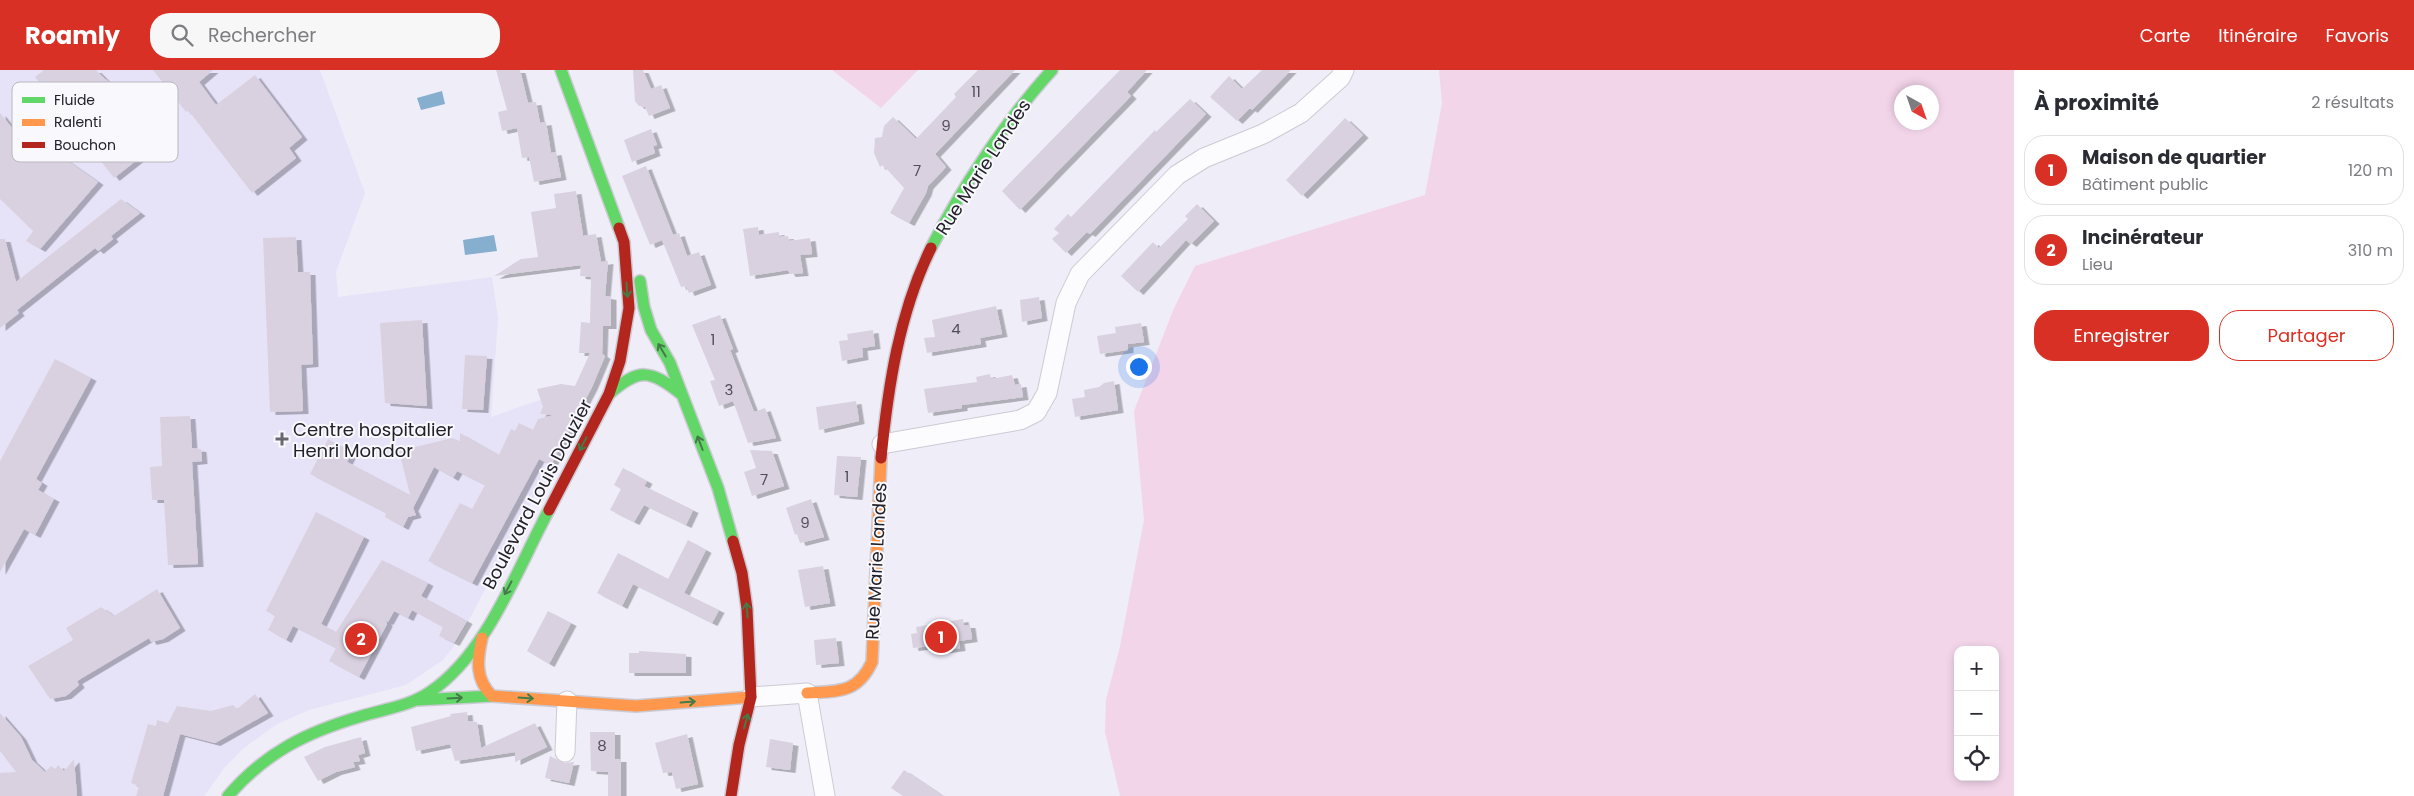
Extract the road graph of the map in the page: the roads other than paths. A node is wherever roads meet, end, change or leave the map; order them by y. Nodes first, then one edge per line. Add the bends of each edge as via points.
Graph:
1 (561, 70) edge
2 (1052, 70) edge
3 (1344, 70) edge
4 (624, 242) junction
5 (608, 394) junction
6 (681, 394) junction
7 (882, 444) junction
8 (483, 635) junction
9 (750, 658) junction
10 (807, 693) junction
11 (492, 696) junction
12 (751, 697) junction
13 (725, 699) junction
14 (418, 700) junction
15 (713, 700) junction
16 (567, 701) junction
17 (720, 711) dead end
18 (732, 729) dead end
19 (739, 745) junction
20 (565, 752) dead end
21 (228, 796) edge
22 (731, 796) edge
23 (825, 796) edge

1 - 4 street, Boulevard Louis Dauzier
2 - 7 street, Rue Marie Landes via 1027,98 939,232 914,289 896,354
3 - 7 street via 1340,78 1302,113 1263,134 1204,158 1177,175 1080,274 1066,303 1047,393 1036,412 1020,420
4 -> 5 street, Boulevard Louis Dauzier via 628,308 620,361
6 -> 4 street via 670,363 651,330 639,275
5 - 6 street via 630,378 655,374
5 -> 8 street, Boulevard Louis Dauzier
9 -> 6 street via 742,574 718,488
7 - 10 street, Rue Marie Landes via 872,662 866,678 850,689
8 - 11 street via 477,674 484,690
8 - 14 street, Boulevard Louis Dauzier via 451,674
9 - 12 street
9 - 13 street via 738,683
10 - 12 street
10 - 23 street
14 -> 11 street
11 -> 16 street
12 - 13 street
19 -> 12 street
13 - 15 street
14 - 21 street, Boulevard Louis Dauzier via 301,736 259,764 240,780
16 -> 15 street via 636,706
15 - 17 street
16 - 20 street
18 - 19 street
19 - 22 street

